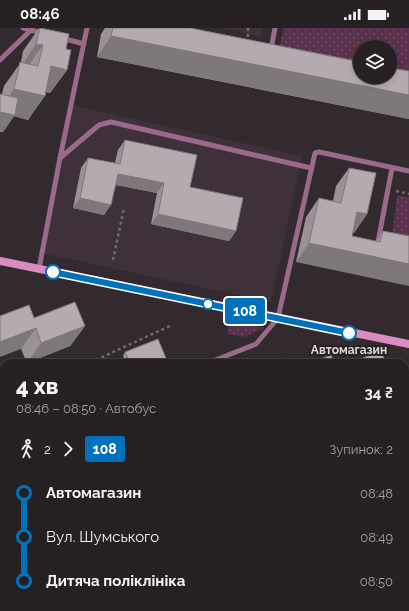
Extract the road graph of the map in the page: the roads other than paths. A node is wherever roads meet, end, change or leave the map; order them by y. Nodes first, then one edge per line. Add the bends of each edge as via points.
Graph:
1 (23, 28) edge
2 (87, 28) edge
3 (275, 28) edge
4 (31, 30) junction
5 (46, 34) edge
6 (53, 36) edge
7 (84, 44) junction
8 (248, 44) edge
9 (271, 49) junction
10 (278, 51) edge
11 (0, 60) edge
12 (60, 158) junction
13 (311, 168) junction
14 (392, 168) junction
15 (409, 172) edge
16 (384, 246) edge
17 (0, 261) edge
18 (39, 269) junction
19 (278, 318) junction
20 (409, 344) edge
21 (218, 359) edge

1 - 4 lane
2 - 7 lane
3 - 9 lane
4 - 5 lane
4 - 11 lane
6 - 7 lane
7 - 12 lane
8 - 9 lane
9 - 10 lane
12 - 13 lane via 99,125 111,122
12 - 18 lane
13 - 14 lane via 314,155 319,152
13 - 19 lane
14 - 15 lane
14 - 16 lane via 377,244
17 - 18 street
18 - 19 street
19 - 20 street
19 - 21 lane via 256,344

